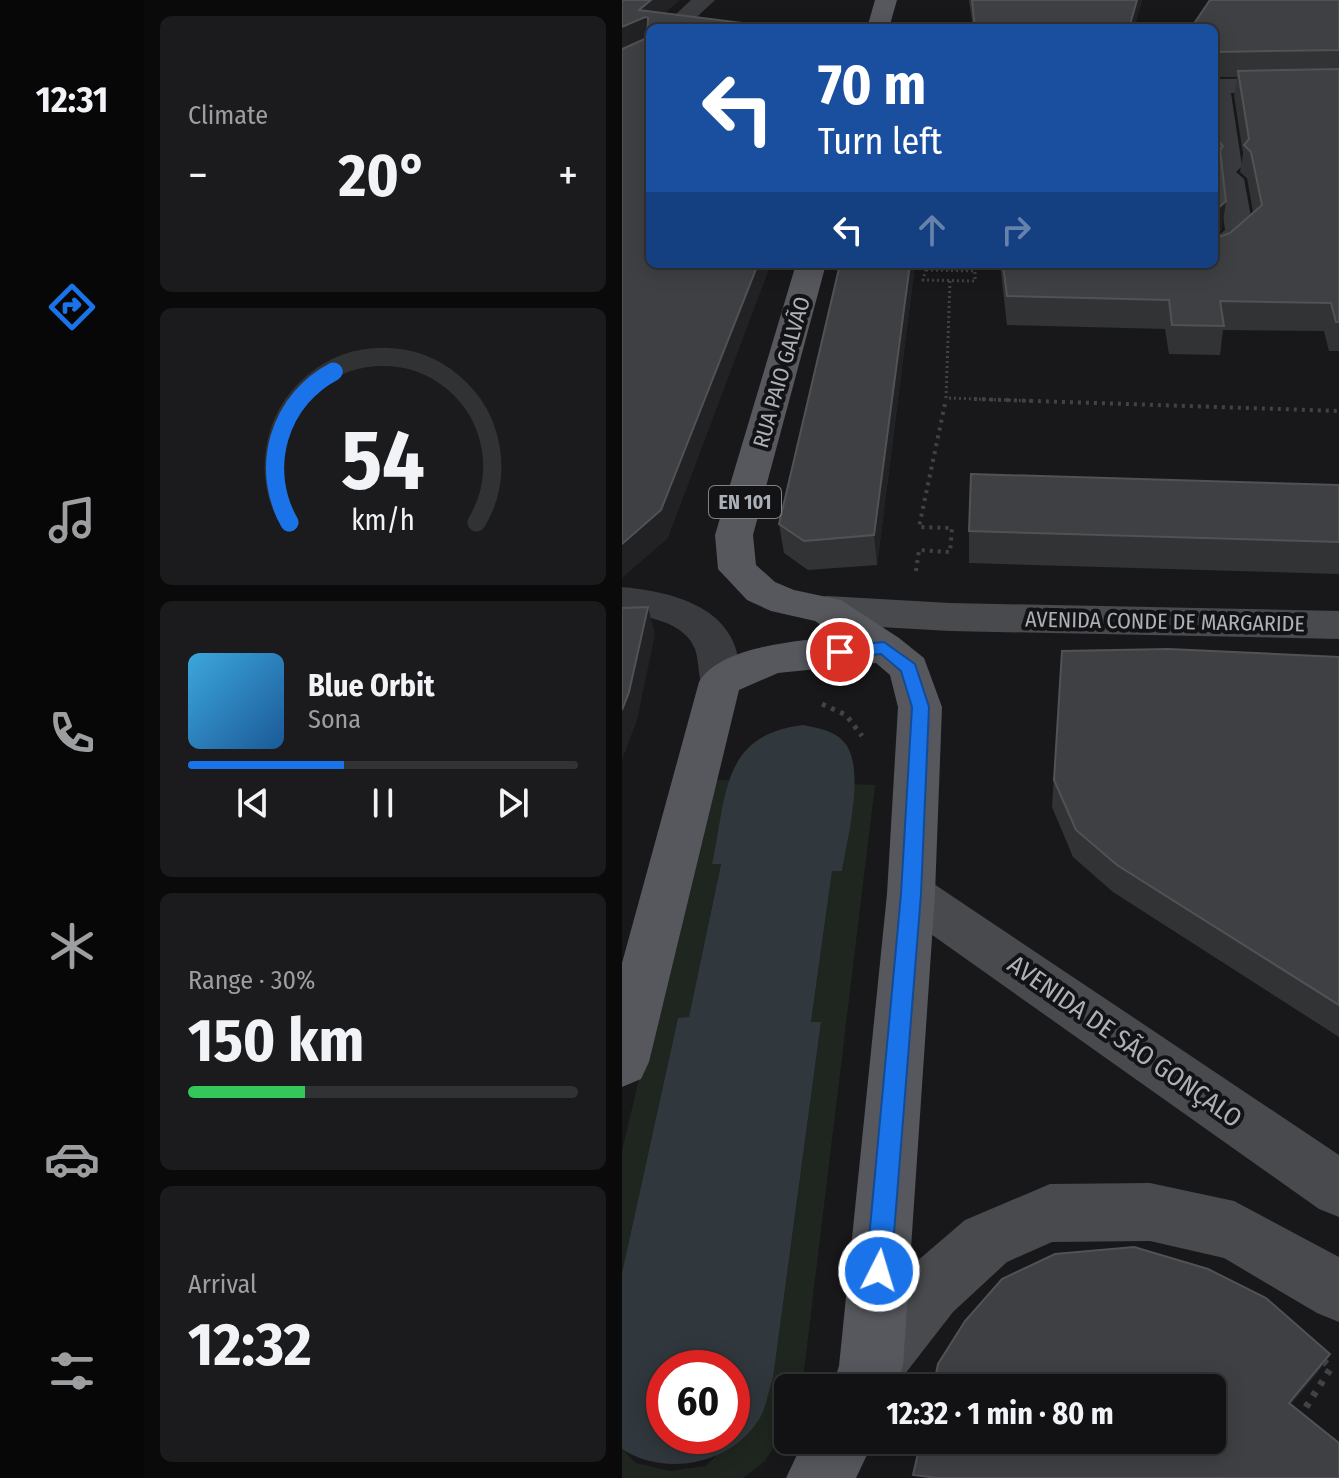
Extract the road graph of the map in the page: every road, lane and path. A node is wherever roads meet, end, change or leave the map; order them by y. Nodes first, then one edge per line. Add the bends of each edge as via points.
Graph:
1 (704, 0) edge
2 (886, 0) edge
3 (681, 24) edge
4 (879, 24) edge
5 (1339, 84) edge
6 (1218, 86) edge
7 (1218, 98) edge
8 (1218, 250) edge
9 (810, 268) edge
10 (953, 270) joint
11 (950, 281) junction
12 (946, 398) junction
13 (1339, 411) edge
14 (916, 580) dead end
15 (622, 600) edge
16 (827, 610) junction
17 (991, 617) junction
18 (1339, 625) edge
19 (884, 648) junction
20 (720, 682) junction
21 (819, 704) dead end
22 (864, 739) dead end
23 (911, 894) junction
24 (622, 1062) edge
25 (1339, 1189) edge
26 (1339, 1291) edge
27 (1309, 1349) edge
28 (867, 1374) edge
29 (869, 1374) edge
30 (1307, 1432) edge
31 (833, 1454) edge
32 (819, 1478) edge

1 - 3 street
2 - 4 main road
5 - 6 street
7 - 8 street via 1240,233
9 - 16 main road, RUA PAIO GALVÃO / EN 101 via 734,535 737,569 761,591
10 - 11 path via 975,271 975,281
10 - 11 path via 926,270 923,280
11 - 12 path
12 - 13 path
12 - 14 path via 919,527 952,528 950,552 919,550
15 - 20 street via 674,609 699,625 714,646
16 - 17 street, AVENIDA CONDE DE MARGARIDE
16 - 19 main road, EN 101
17 - 18 street, AVENIDA CONDE DE MARGARIDE
17 - 19 street, AVENIDA CONDE DE MARGARIDE
19 - 20 main road via 785,656 739,670
19 - 23 main road, EN 101 via 909,668 920,707
20 - 24 main road
21 - 22 path via 831,705 858,726
23 - 25 street, AVENIDA DE SÃO GONÇALO
23 - 28 main road, EN 101
26 - 29 street via 1234,1231 1150,1212 1050,1213 986,1241 931,1290
27 - 30 path via 1331,1368 1296,1423
31 - 32 main road

